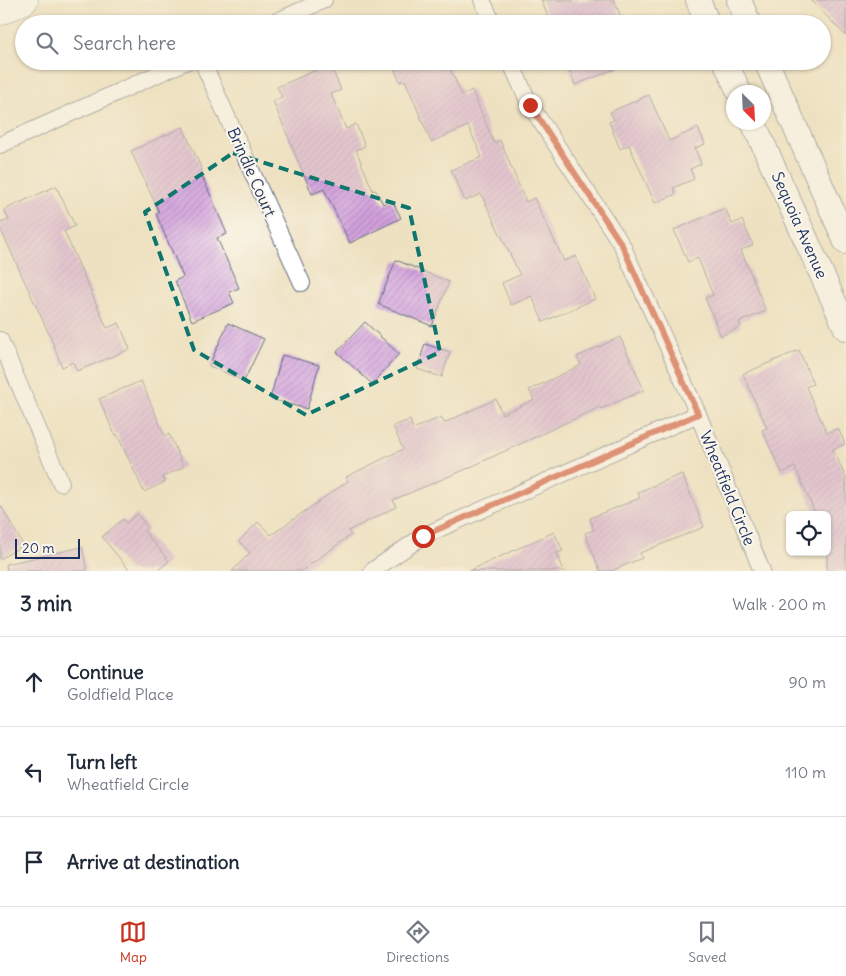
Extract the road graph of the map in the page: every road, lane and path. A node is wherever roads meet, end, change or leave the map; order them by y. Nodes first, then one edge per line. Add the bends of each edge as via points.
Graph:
1 (24, 0) edge
2 (324, 0) edge
3 (482, 0) edge
4 (698, 0) edge
5 (739, 0) edge
6 (0, 10) edge
7 (291, 15) edge
8 (489, 15) edge
9 (704, 15) edge
10 (745, 15) edge
11 (166, 70) edge
12 (206, 70) edge
13 (514, 70) edge
14 (729, 70) edge
15 (770, 70) edge
16 (737, 85) edge
17 (757, 130) edge
18 (0, 145) edge
19 (846, 242) edge
20 (302, 283) dead end
21 (840, 298) edge
22 (846, 328) edge
23 (0, 340) edge
24 (698, 414) junction
25 (61, 483) dead end
26 (372, 571) edge
27 (762, 571) edge

1 - 6 highway
2 - 7 street
3 - 8 street
4 - 9 main road
5 - 10 main road
11 - 18 street
12 - 20 street, Brindle Court
13 - 24 street, Wheatfield Circle via 530,105 622,245
14 - 16 main road
15 - 19 main road
17 - 21 main road, Sequoia Avenue
21 - 22 main road, Sequoia Avenue
23 - 25 street
24 - 26 street via 423,536
24 - 27 street, Wheatfield Circle

